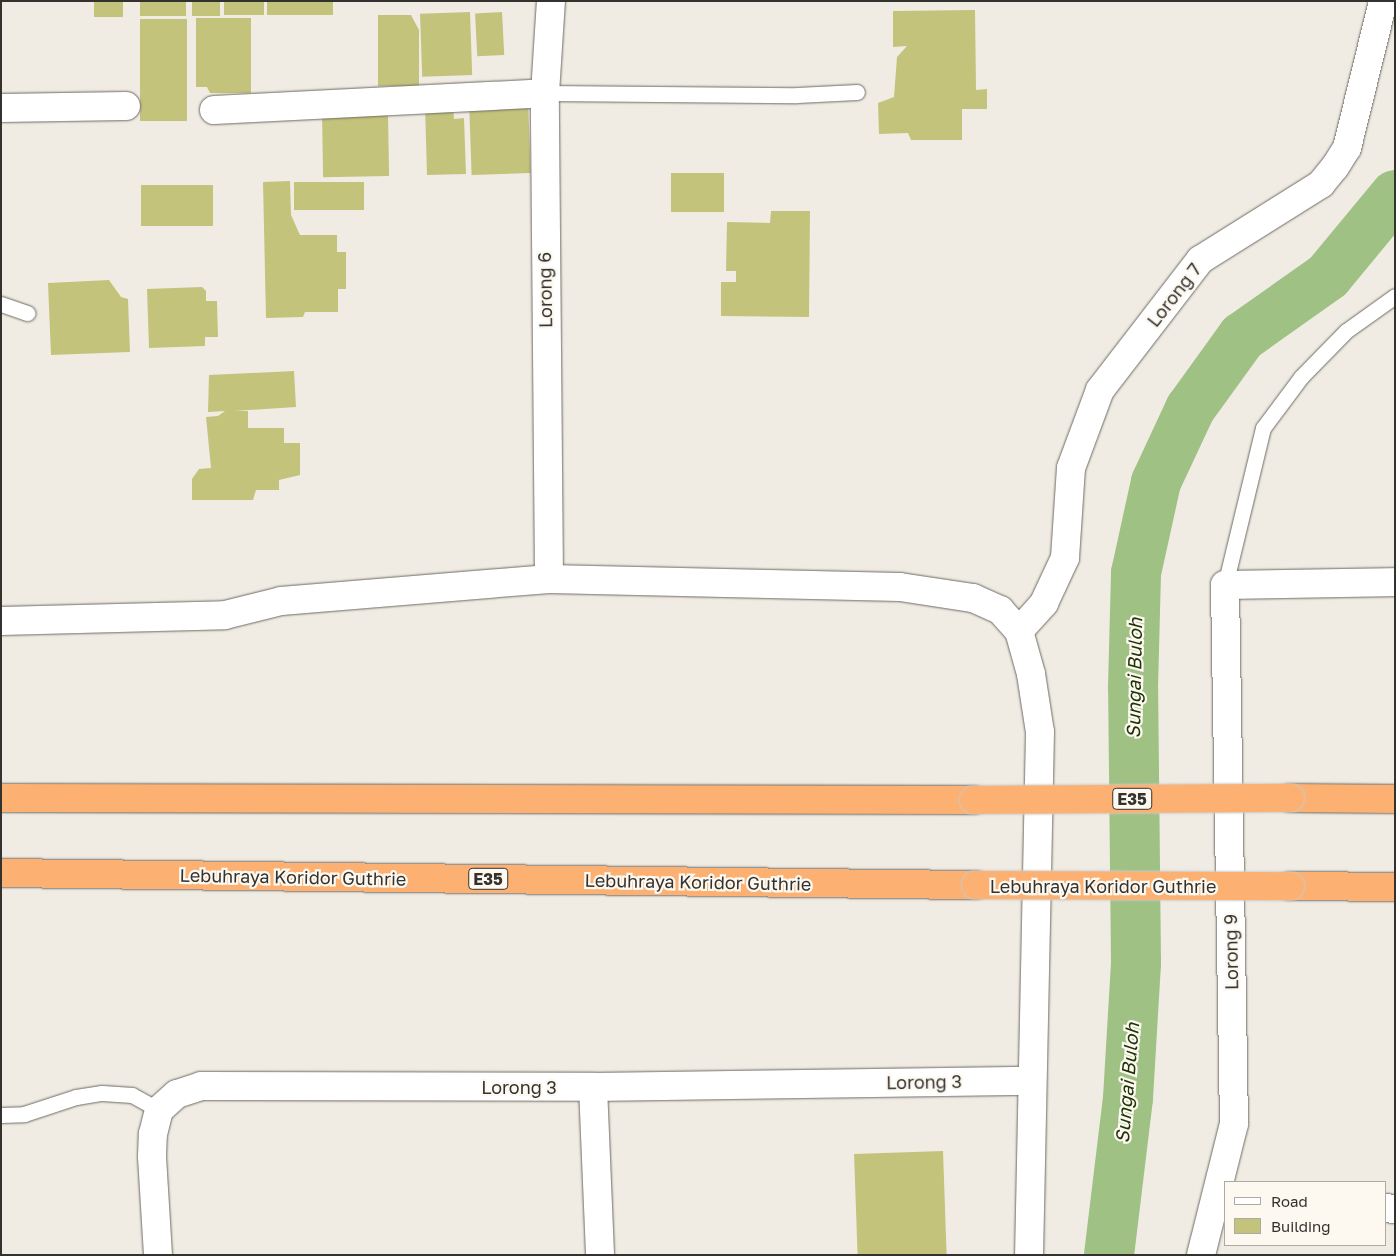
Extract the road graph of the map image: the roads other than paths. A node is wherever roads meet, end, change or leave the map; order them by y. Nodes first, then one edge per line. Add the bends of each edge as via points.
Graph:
1 (551, 1) edge
2 (1383, 1) edge
3 (857, 92) dead end
4 (545, 93) junction
5 (126, 106) dead end
6 (1, 108) edge
7 (214, 110) dead end
8 (1395, 296) edge
9 (1, 304) edge
10 (27, 313) dead end
11 (549, 579) junction
12 (1395, 582) edge
13 (1225, 585) junction
14 (1, 621) edge
15 (1019, 631) junction
16 (1, 798) edge
17 (1395, 799) edge
18 (1, 873) edge
19 (1395, 887) edge
20 (1032, 1081) junction
21 (593, 1087) junction
22 (159, 1110) junction
23 (1, 1115) edge
24 (1221, 1192) edge
25 (158, 1255) edge
26 (600, 1255) edge
27 (1029, 1255) edge
28 (1201, 1255) edge

1 - 4 street, Lorong 6
2 - 15 street, Lorong 7 via 1346,148 1335,167 1320,184 1200,260 1100,390 1071,468 1065,558 1044,603
3 - 4 lane via 797,95
4 - 7 street
4 - 11 street, Lorong 6
5 - 6 street
8 - 13 lane via 1346,331 1301,377 1263,428
9 - 10 lane
11 - 14 street via 282,601 225,615
11 - 15 street via 933,590 973,598 1000,610
12 - 13 street
13 - 24 street, Lorong 9 via 1234,1124
15 - 20 street via 1031,674 1040,732
16 - 17 highway, E35, bridge
18 - 19 highway, Lebuhraya Koridor Guthrie / E35, bridge
20 - 21 street, Lorong 3
20 - 27 street
21 - 22 street, Lorong 3 via 201,1086 177,1094
21 - 26 street
22 - 23 lane via 132,1095 102,1092 24,1114
22 - 25 street via 152,1157
24 - 28 street, Lorong 9

